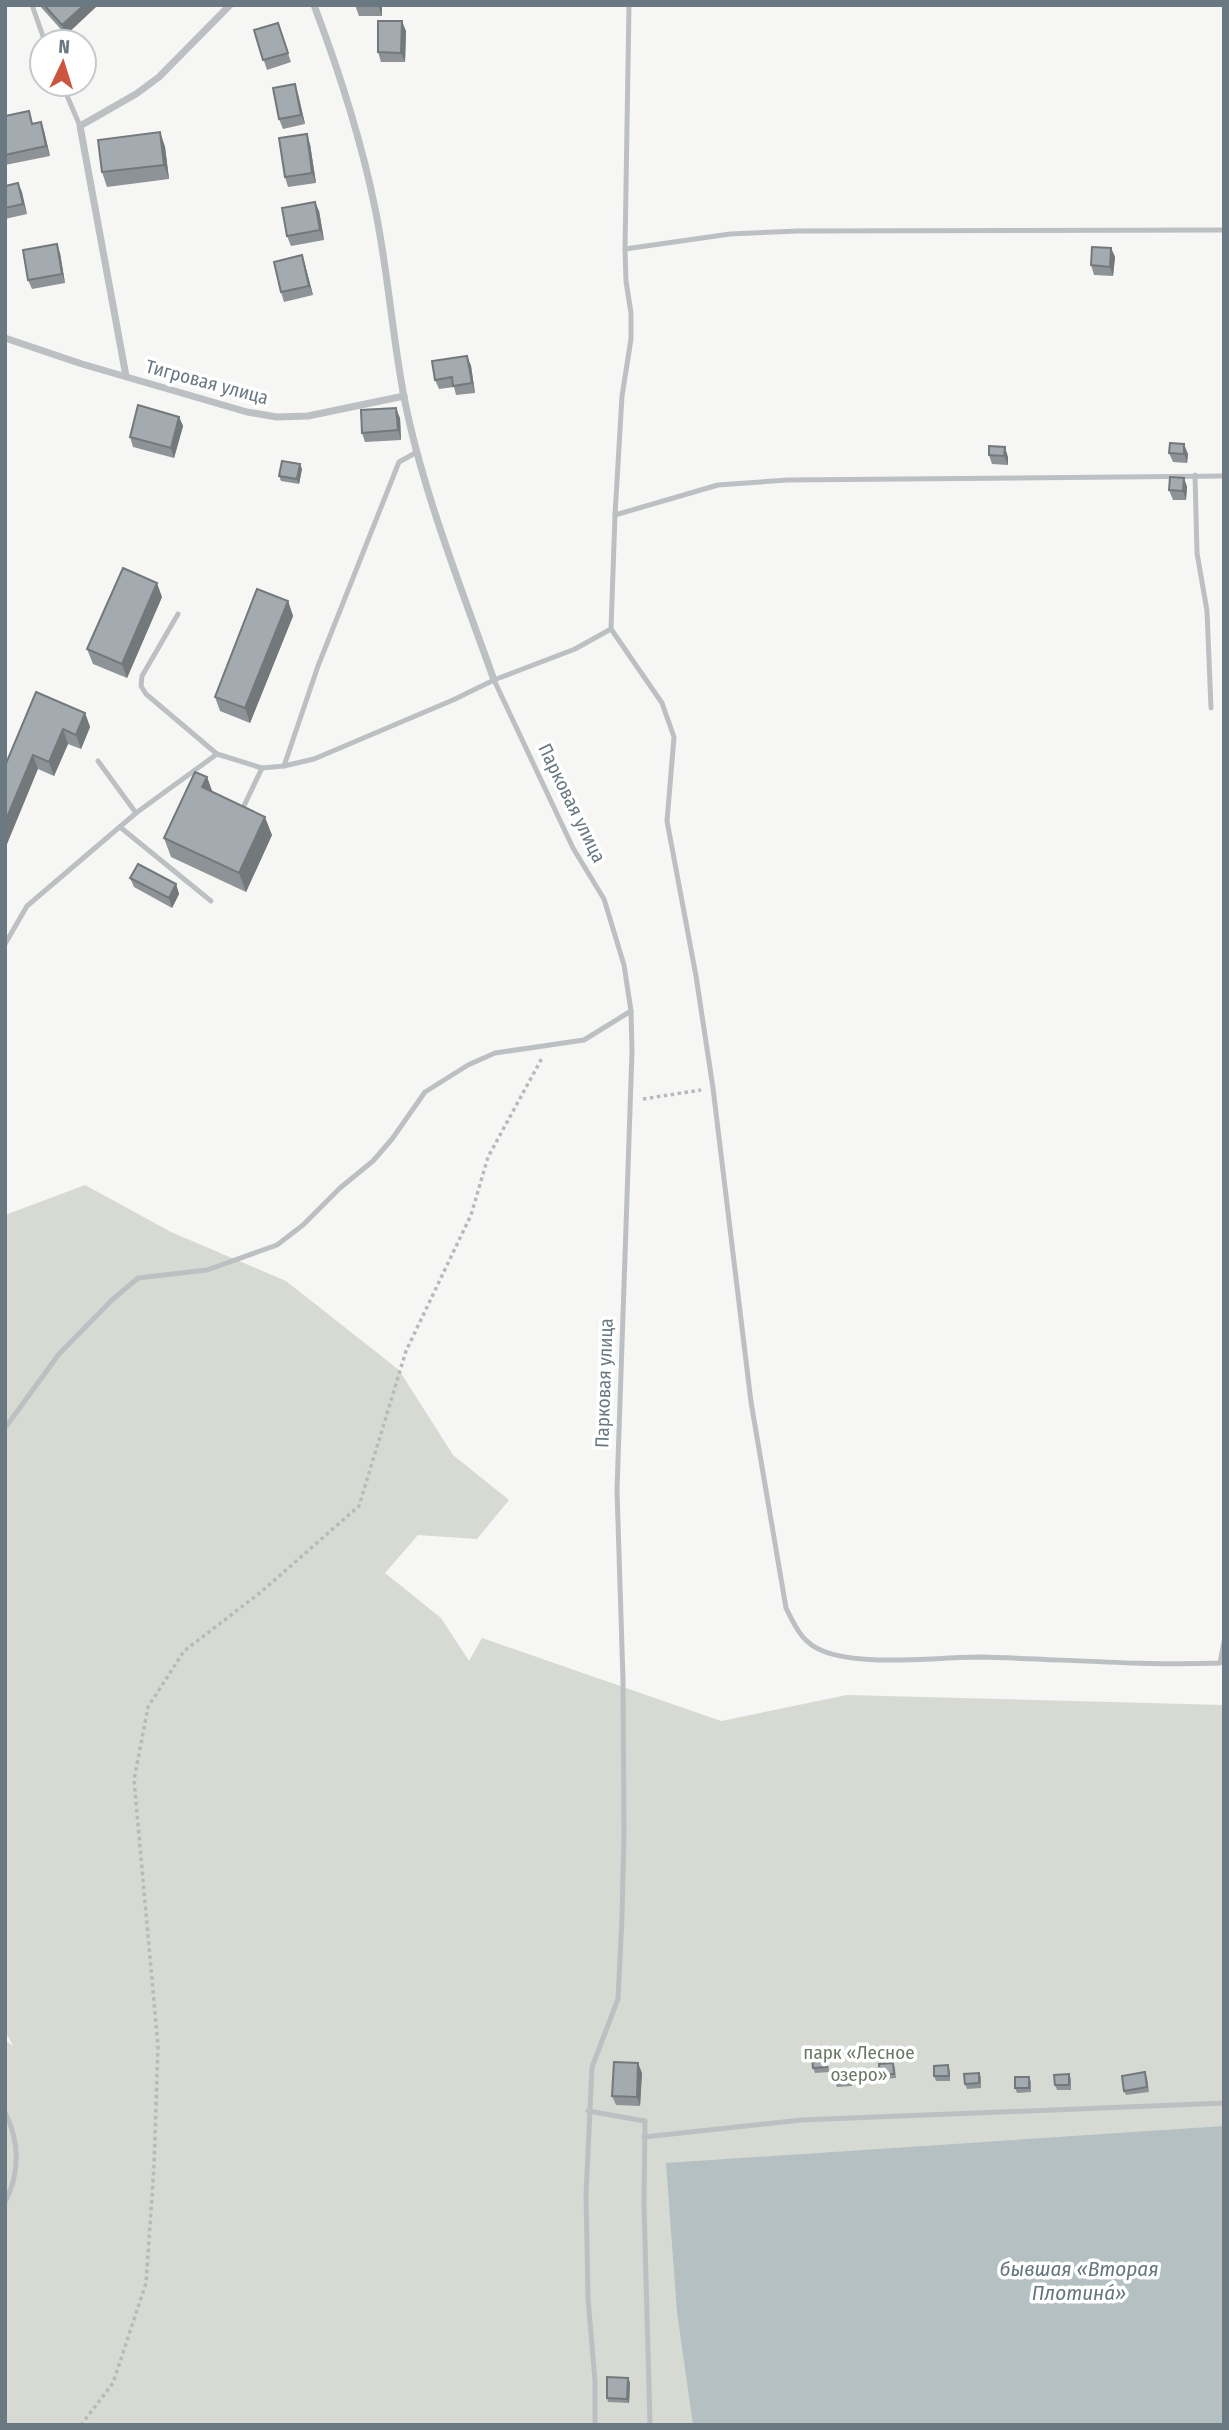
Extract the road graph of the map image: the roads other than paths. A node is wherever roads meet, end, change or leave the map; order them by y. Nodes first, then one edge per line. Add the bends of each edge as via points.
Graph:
1 (32, 5) edge
2 (230, 5) edge
3 (314, 5) edge
4 (629, 5) edge
5 (40, 28) edge
6 (68, 98) edge
7 (80, 126) junction
8 (1224, 230) edge
9 (625, 249) junction
10 (5, 338) edge
11 (126, 376) junction
12 (404, 397) junction
13 (417, 452) junction
14 (1195, 475) junction
15 (1224, 476) edge
16 (615, 515) junction
17 (178, 614) dead end
18 (611, 629) junction
19 (494, 680) junction
20 (1211, 708) dead end
21 (217, 754) junction
22 (99, 761) dead end
23 (284, 766) junction
24 (262, 768) junction
25 (242, 810) edge
26 (136, 813) junction
27 (120, 827) junction
28 (211, 901) dead end
29 (5, 944) edge
30 (631, 1011) junction
31 (5, 1429) edge
32 (1224, 1642) edge
33 (1224, 2103) edge
34 (588, 2111) junction
35 (5, 2113) edge
36 (645, 2137) junction
37 (5, 2202) edge
38 (595, 2425) edge
39 (650, 2425) edge

1 - 5 lane
2 - 7 street via 159,77
3 - 12 street via 356,128 375,207
4 - 9 lane
6 - 7 lane
7 - 11 street
8 - 9 lane via 798,231 730,234
9 - 16 lane via 631,339 622,396
10 - 11 street, Тигровая улица
11 - 12 street, Тигровая улица via 277,417 308,416
12 - 13 street
13 - 19 street
13 - 23 lane via 399,462 318,666
14 - 15 lane
14 - 16 lane via 788,480 718,485
14 - 20 lane
16 - 18 lane
17 - 21 lane via 142,676 141,686
18 - 19 lane via 575,649
18 - 32 lane via 662,703 674,737 667,821 713,1088 751,1402 786,1608 800,1636 822,1651 863,1660 979,1657 1166,1665 1220,1663
19 - 23 lane via 314,760
19 - 30 lane, Парковая улица via 573,848 604,899 624,965
21 - 24 lane
21 - 26 lane
22 - 26 lane
23 - 24 lane
24 - 25 lane
26 - 27 lane
27 - 28 lane
27 - 29 lane via 27,906
30 - 31 lane via 584,1040 495,1053 425,1092 373,1161 277,1245 208,1270 138,1278 59,1354
30 - 34 lane, Парковая улица via 617,1490 623,1692 622,1917 618,1999 592,2067
33 - 36 lane via 802,2120
34 - 36 lane via 645,2121
34 - 38 lane, Парковая улица via 588,2285
35 - 37 lane via 18,2160
36 - 39 lane

